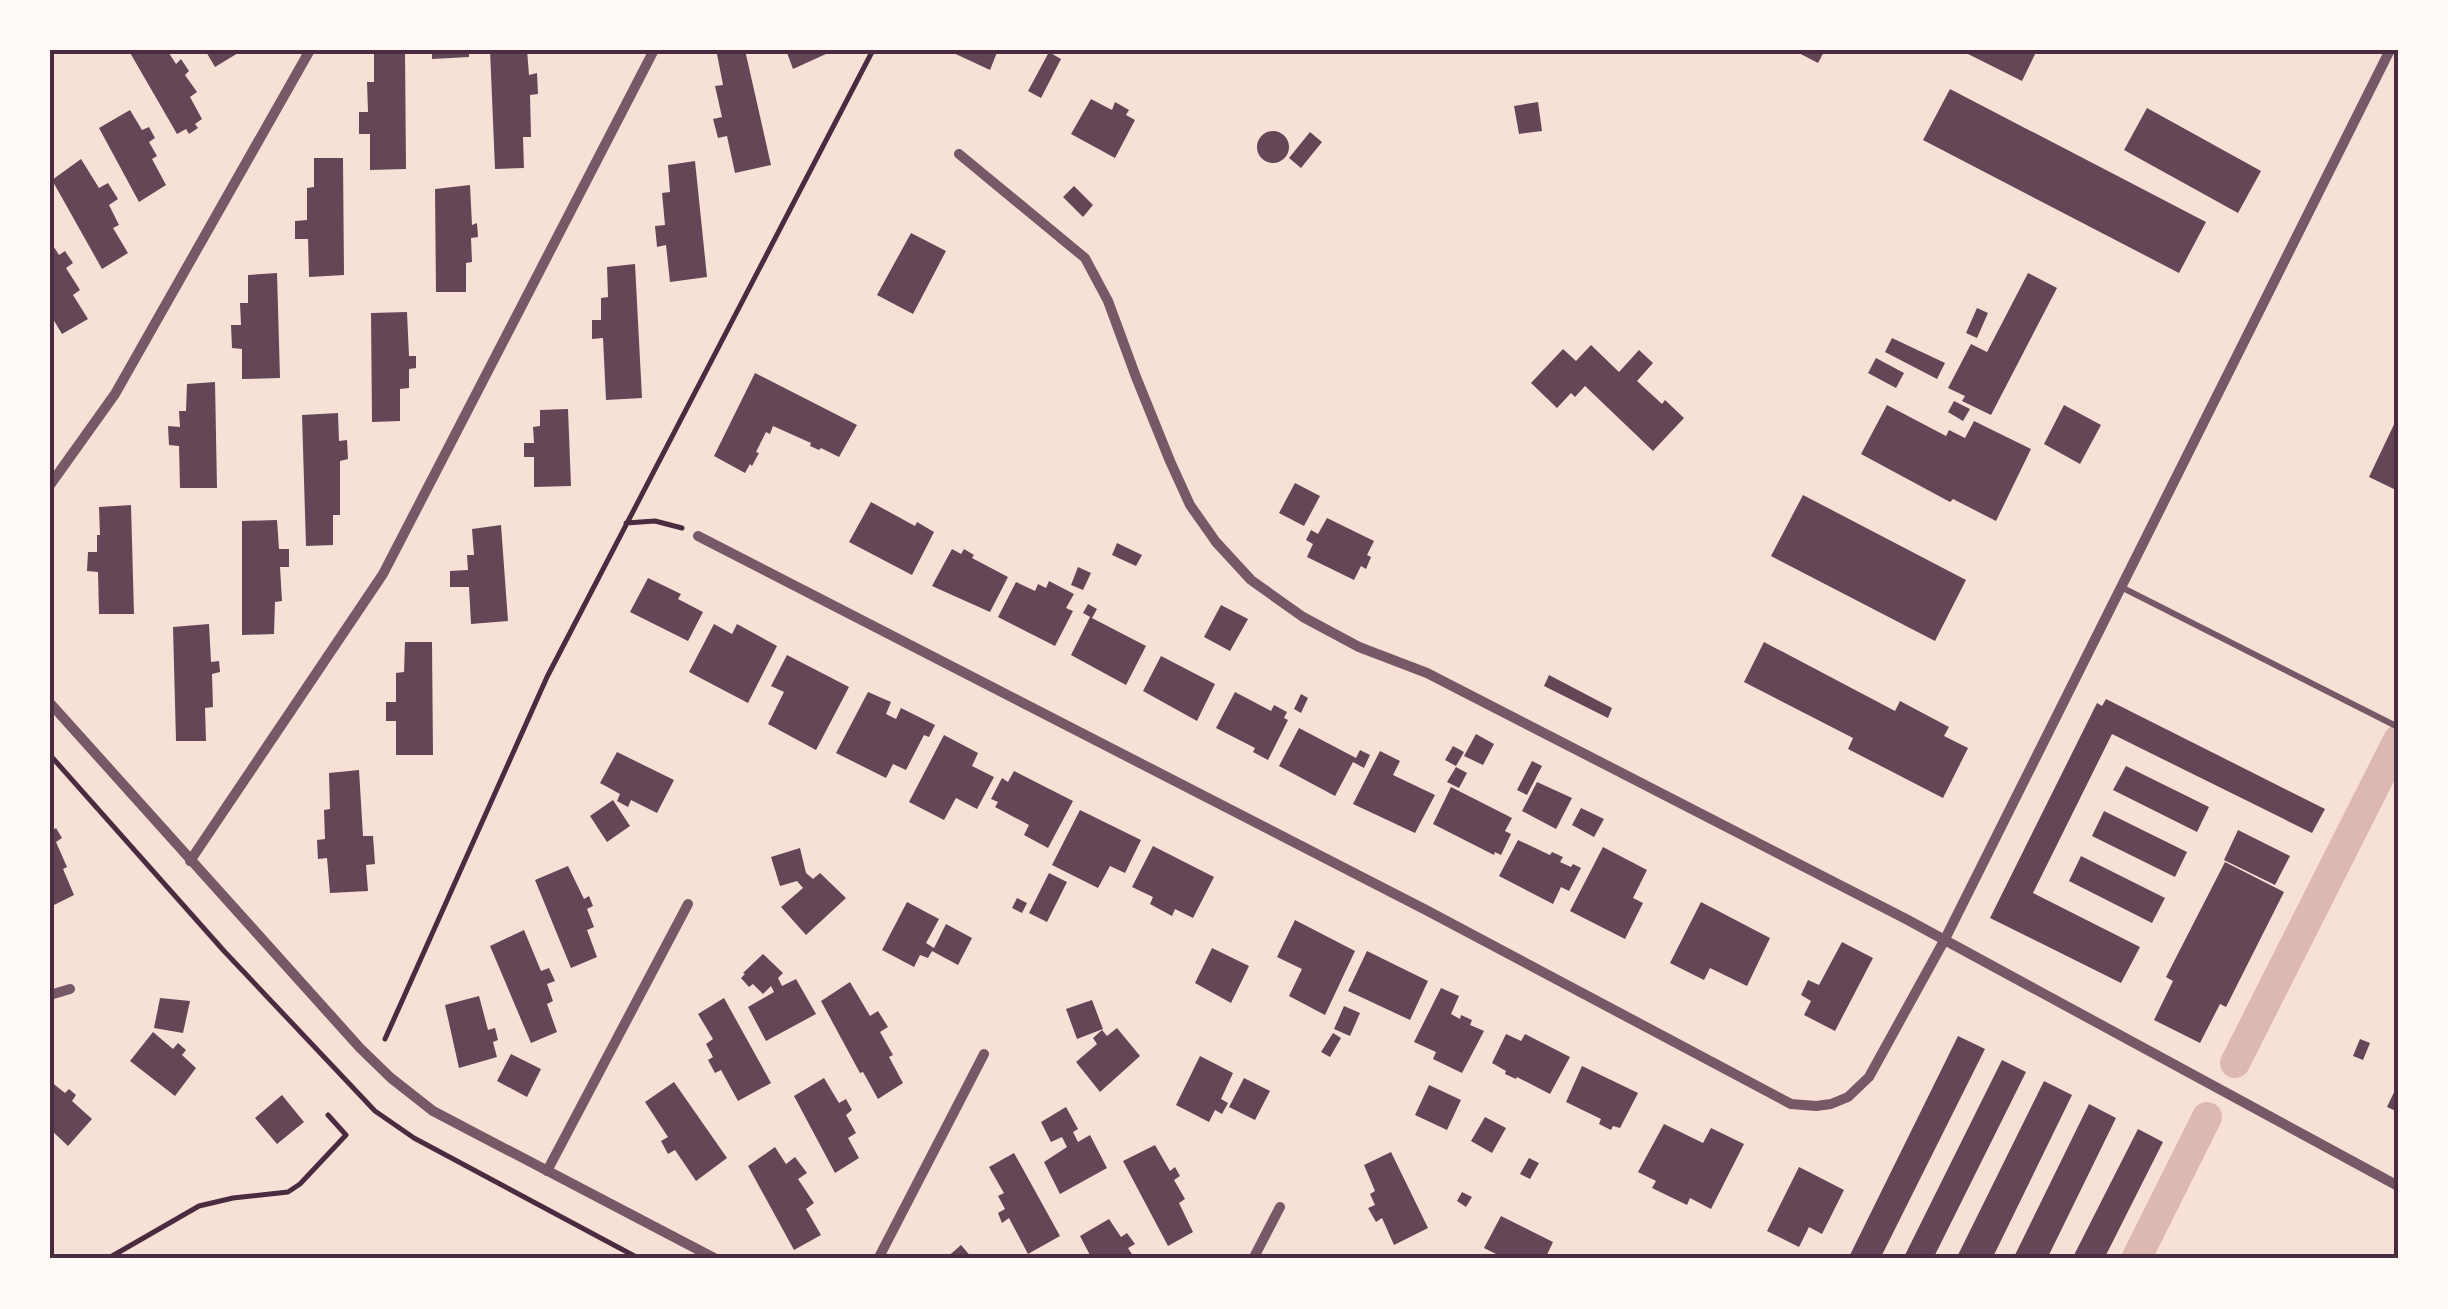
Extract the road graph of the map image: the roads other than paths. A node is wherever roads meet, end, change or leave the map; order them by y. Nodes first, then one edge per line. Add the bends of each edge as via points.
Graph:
1 (310, 50) edge
2 (654, 50) edge
3 (2390, 50) edge
4 (959, 154) dead end
5 (50, 484) edge
6 (698, 536) road end
7 (2121, 587) junction
8 (50, 704) edge
9 (2398, 727) edge
10 (190, 861) junction
11 (688, 904) dead end
12 (1945, 939) junction
13 (70, 989) dead end
14 (50, 995) edge
15 (984, 1054) dead end
16 (548, 1171) junction
17 (2398, 1186) edge
18 (1280, 1206) dead end
19 (716, 1259) edge
20 (878, 1259) edge
21 (1252, 1259) edge

1 - 5 street via 116,394
2 - 10 street via 383,574
3 - 7 street
4 - 12 street via 1085,258 1190,505 1251,580 1359,646 1427,673
6 - 12 street via 1791,1104 1831,1104 1869,1078
7 - 9 lane
7 - 12 street
8 - 10 street
10 - 16 street via 391,1078 433,1112
11 - 16 street
12 - 17 street
13 - 14 street
15 - 20 street
16 - 19 street
18 - 21 street

